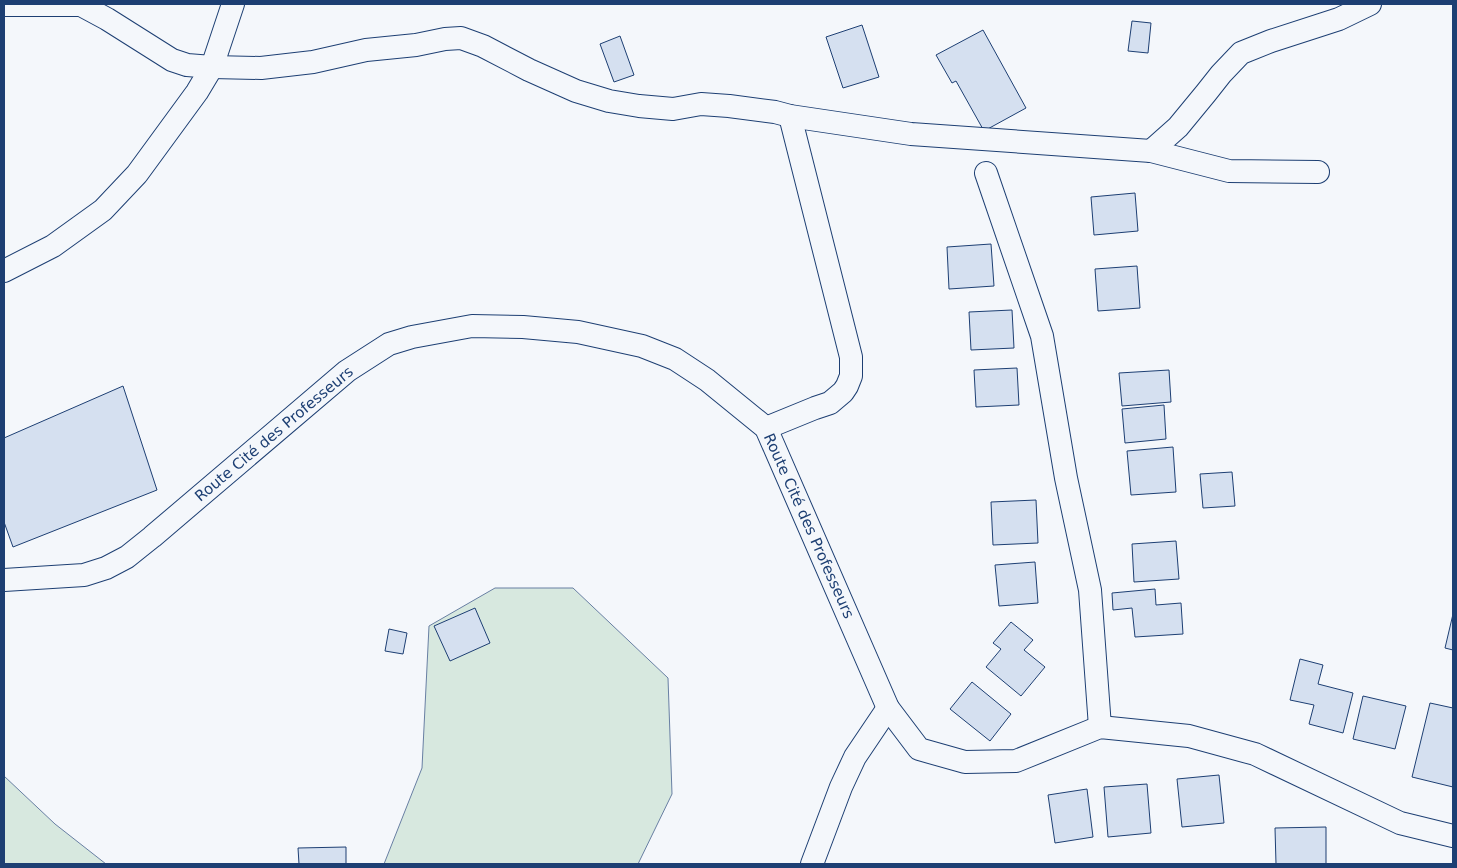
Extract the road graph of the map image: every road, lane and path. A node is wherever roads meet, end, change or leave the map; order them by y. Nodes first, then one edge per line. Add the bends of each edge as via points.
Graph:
1 (233, 4) edge
2 (1370, 4) edge
3 (4, 5) edge
4 (212, 67) junction
5 (790, 116) junction
6 (1151, 151) junction
7 (1318, 172) dead end
8 (986, 173) dead end
9 (4, 271) edge
10 (766, 428) junction
11 (4, 580) edge
12 (888, 708) junction
13 (1100, 728) junction
14 (1453, 836) edge
15 (812, 864) edge

1 - 4 street
2 - 6 street via 1339,19 1241,53 1178,127
3 - 4 street via 81,5 172,60
4 - 5 street via 260,68 313,62 366,50 462,38 576,91 609,101 673,109 701,104 729,106
4 - 9 street via 138,174 102,210 53,246
5 - 6 street via 911,134
5 - 10 street via 851,357 851,376 843,392 830,404
6 - 7 street via 1229,171
8 - 13 street via 1042,336 1066,478 1090,590
10 - 11 street, Route Cité des Professeurs via 707,380 675,359 642,346 578,332 523,327 472,326 412,337 389,344 346,371 127,557 106,568 84,574
10 - 12 street, Route Cité des Professeurs
12 - 13 street, Route Cité des Professeurs via 919,749 965,762 1016,761
12 - 15 street via 855,757
13 - 14 street via 1190,736 1255,754 1400,823

